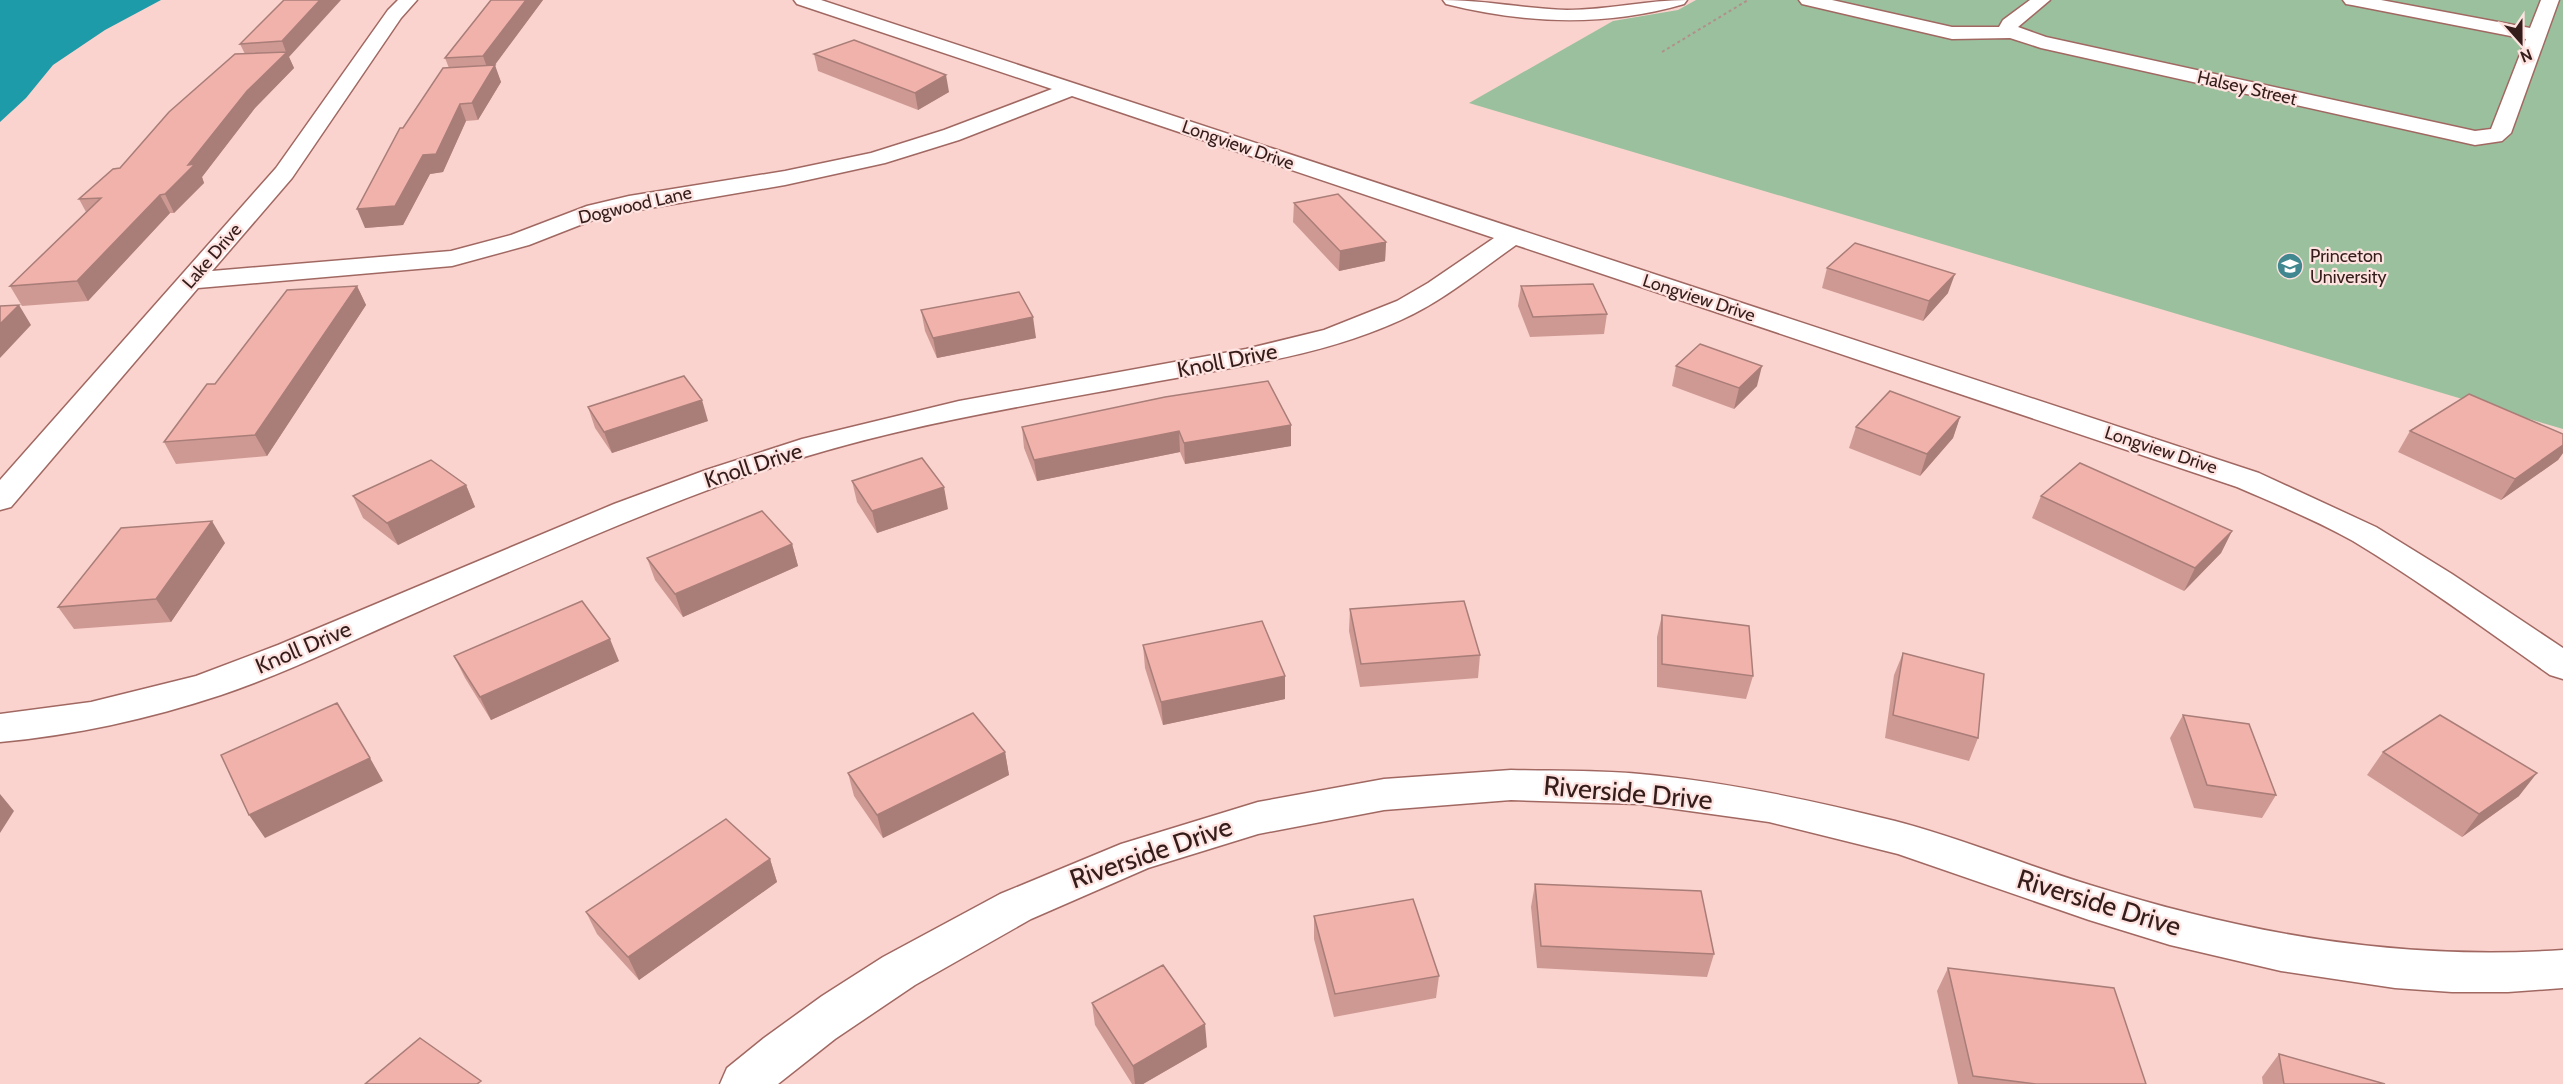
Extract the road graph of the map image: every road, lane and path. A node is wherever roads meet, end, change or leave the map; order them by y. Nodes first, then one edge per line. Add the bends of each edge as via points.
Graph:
1 (408, 0) edge
2 (802, 0) edge
3 (1452, 0) edge
4 (1678, 0) edge
5 (1748, 0) edge
6 (1808, 0) edge
7 (2040, 0) edge
8 (2352, 0) edge
9 (2550, 0) edge
10 (2012, 32) junction
11 (2536, 35) junction
12 (1662, 52) dead end
13 (1072, 89) junction
14 (1512, 236) junction
15 (190, 281) junction
16 (0, 500) edge
17 (2563, 666) edge
18 (0, 728) edge
19 (2563, 969) edge
20 (744, 1084) edge

1 - 15 street, Lake Drive via 394,14 284,173
2 - 13 street, Longview Drive
3 - 4 street via 1561,15 1625,12
5 - 12 path
6 - 10 street, Halsey Street via 1952,33
7 - 10 street via 2010,24
8 - 11 street
9 - 11 street
10 - 11 street, Halsey Street via 2041,42 2464,136 2484,137 2500,133
13 - 14 street, Longview Drive
13 - 15 street, Dogwood Lane via 878,158 629,203 453,258
14 - 17 street, Longview Drive via 2248,480 2363,533
14 - 18 street, Knoll Drive via 1432,293 1346,332 1282,350 939,413 768,459 588,526 255,668 183,693 108,712 42,725
15 - 16 street, Lake Drive
19 - 20 street, Riverside Drive via 2434,972 2314,958 2151,921 1897,837 1779,809 1664,791 1552,784 1458,786 1364,796 1272,813 1163,844 1055,886 945,943 850,1002

